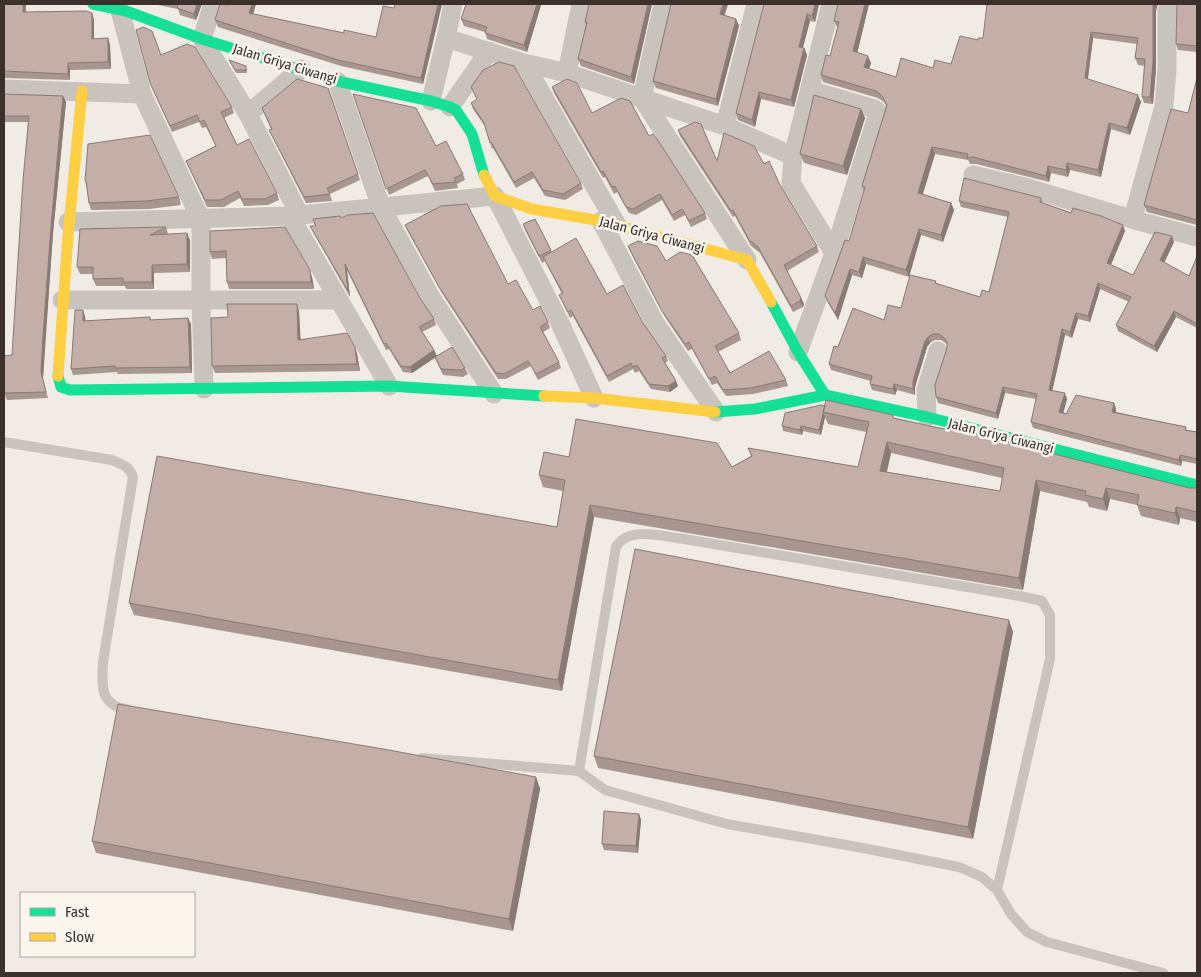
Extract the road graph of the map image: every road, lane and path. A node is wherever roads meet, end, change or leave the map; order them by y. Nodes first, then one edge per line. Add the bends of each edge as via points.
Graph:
1 (93, 4) edge
2 (213, 4) edge
3 (453, 4) edge
4 (581, 4) edge
5 (663, 4) edge
6 (756, 4) edge
7 (831, 4) edge
8 (1169, 4) edge
9 (124, 8) edge
10 (202, 38) junction
11 (446, 38) junction
12 (489, 51) junction
13 (524, 63) junction
14 (301, 69) junction
15 (567, 73) junction
16 (337, 81) junction
17 (4, 89) edge
18 (810, 90) junction
19 (82, 91) junction
20 (142, 94) junction
21 (642, 98) junction
22 (431, 100) junction
23 (450, 107) junction
24 (248, 114) junction
25 (725, 126) junction
26 (793, 156) junction
27 (973, 175) dead end
28 (495, 196) junction
29 (381, 207) junction
30 (295, 216) junction
31 (201, 220) junction
32 (1135, 220) junction
33 (68, 222) junction
34 (609, 223) junction
35 (1197, 237) edge
36 (834, 253) junction
37 (747, 260) junction
38 (62, 300) junction
39 (201, 300) junction
40 (338, 300) junction
41 (938, 351) dead end
42 (798, 352) junction
43 (389, 386) junction
44 (204, 389) junction
45 (494, 394) junction
46 (825, 395) junction
47 (594, 398) junction
48 (716, 412) junction
49 (927, 418) junction
50 (4, 442) edge
51 (1197, 485) edge
52 (140, 712) edge
53 (411, 757) edge
54 (579, 771) junction
55 (997, 890) junction
56 (1163, 973) edge

1 - 9 street, Jalan Griya Ciwangi
2 - 10 street
3 - 11 street
4 - 15 street
5 - 21 street
6 - 25 street
7 - 18 street
8 - 32 street via 1164,106
9 - 10 street, Jalan Griya Ciwangi
9 - 20 street
10 - 14 street, Jalan Griya Ciwangi
10 - 24 street
11 - 12 street
11 - 22 street
12 - 13 street
12 - 23 street
13 - 15 street
13 - 34 street
14 - 16 street, Jalan Griya Ciwangi
14 - 24 street
15 - 21 street
16 - 22 street, Jalan Griya Ciwangi
16 - 29 street
17 - 19 street
18 - 26 street
18 - 36 street via 874,109 878,113
19 - 20 street
19 - 33 street
20 - 31 street
21 - 25 street
21 - 37 street
22 - 23 street, Jalan Griya Ciwangi
23 - 28 street, Jalan Griya Ciwangi via 456,110 472,134
24 - 30 street
25 - 26 street
26 - 36 street via 791,184
27 - 32 street
28 - 29 street
28 - 34 street, Jalan Griya Ciwangi via 532,209
28 - 47 street
29 - 30 street
29 - 45 street via 432,299
30 - 31 street
30 - 40 street
31 - 33 street
31 - 39 street
32 - 35 street
33 - 38 street
34 - 37 street, Jalan Griya Ciwangi
34 - 48 street via 655,323
36 - 42 street
37 - 42 street
38 - 39 street
38 - 44 street via 58,379 61,387 70,390
39 - 40 street
39 - 44 street
40 - 43 street
41 - 49 street via 926,390
42 - 46 street
43 - 44 street
43 - 45 street
45 - 47 street
46 - 48 street via 755,410
46 - 49 street, Jalan Griya Ciwangi
47 - 48 street
49 - 51 street, Jalan Griya Ciwangi
50 - 52 lane via 112,460 124,464 131,472 133,477 103,662 102,688 110,703
53 - 54 lane
54 - 55 lane via 605,790 727,824 959,867 982,877
54 - 55 lane via 616,547 624,537 643,534 684,539 1042,601 1050,615 1050,658
55 - 56 lane via 1026,932 1047,942

